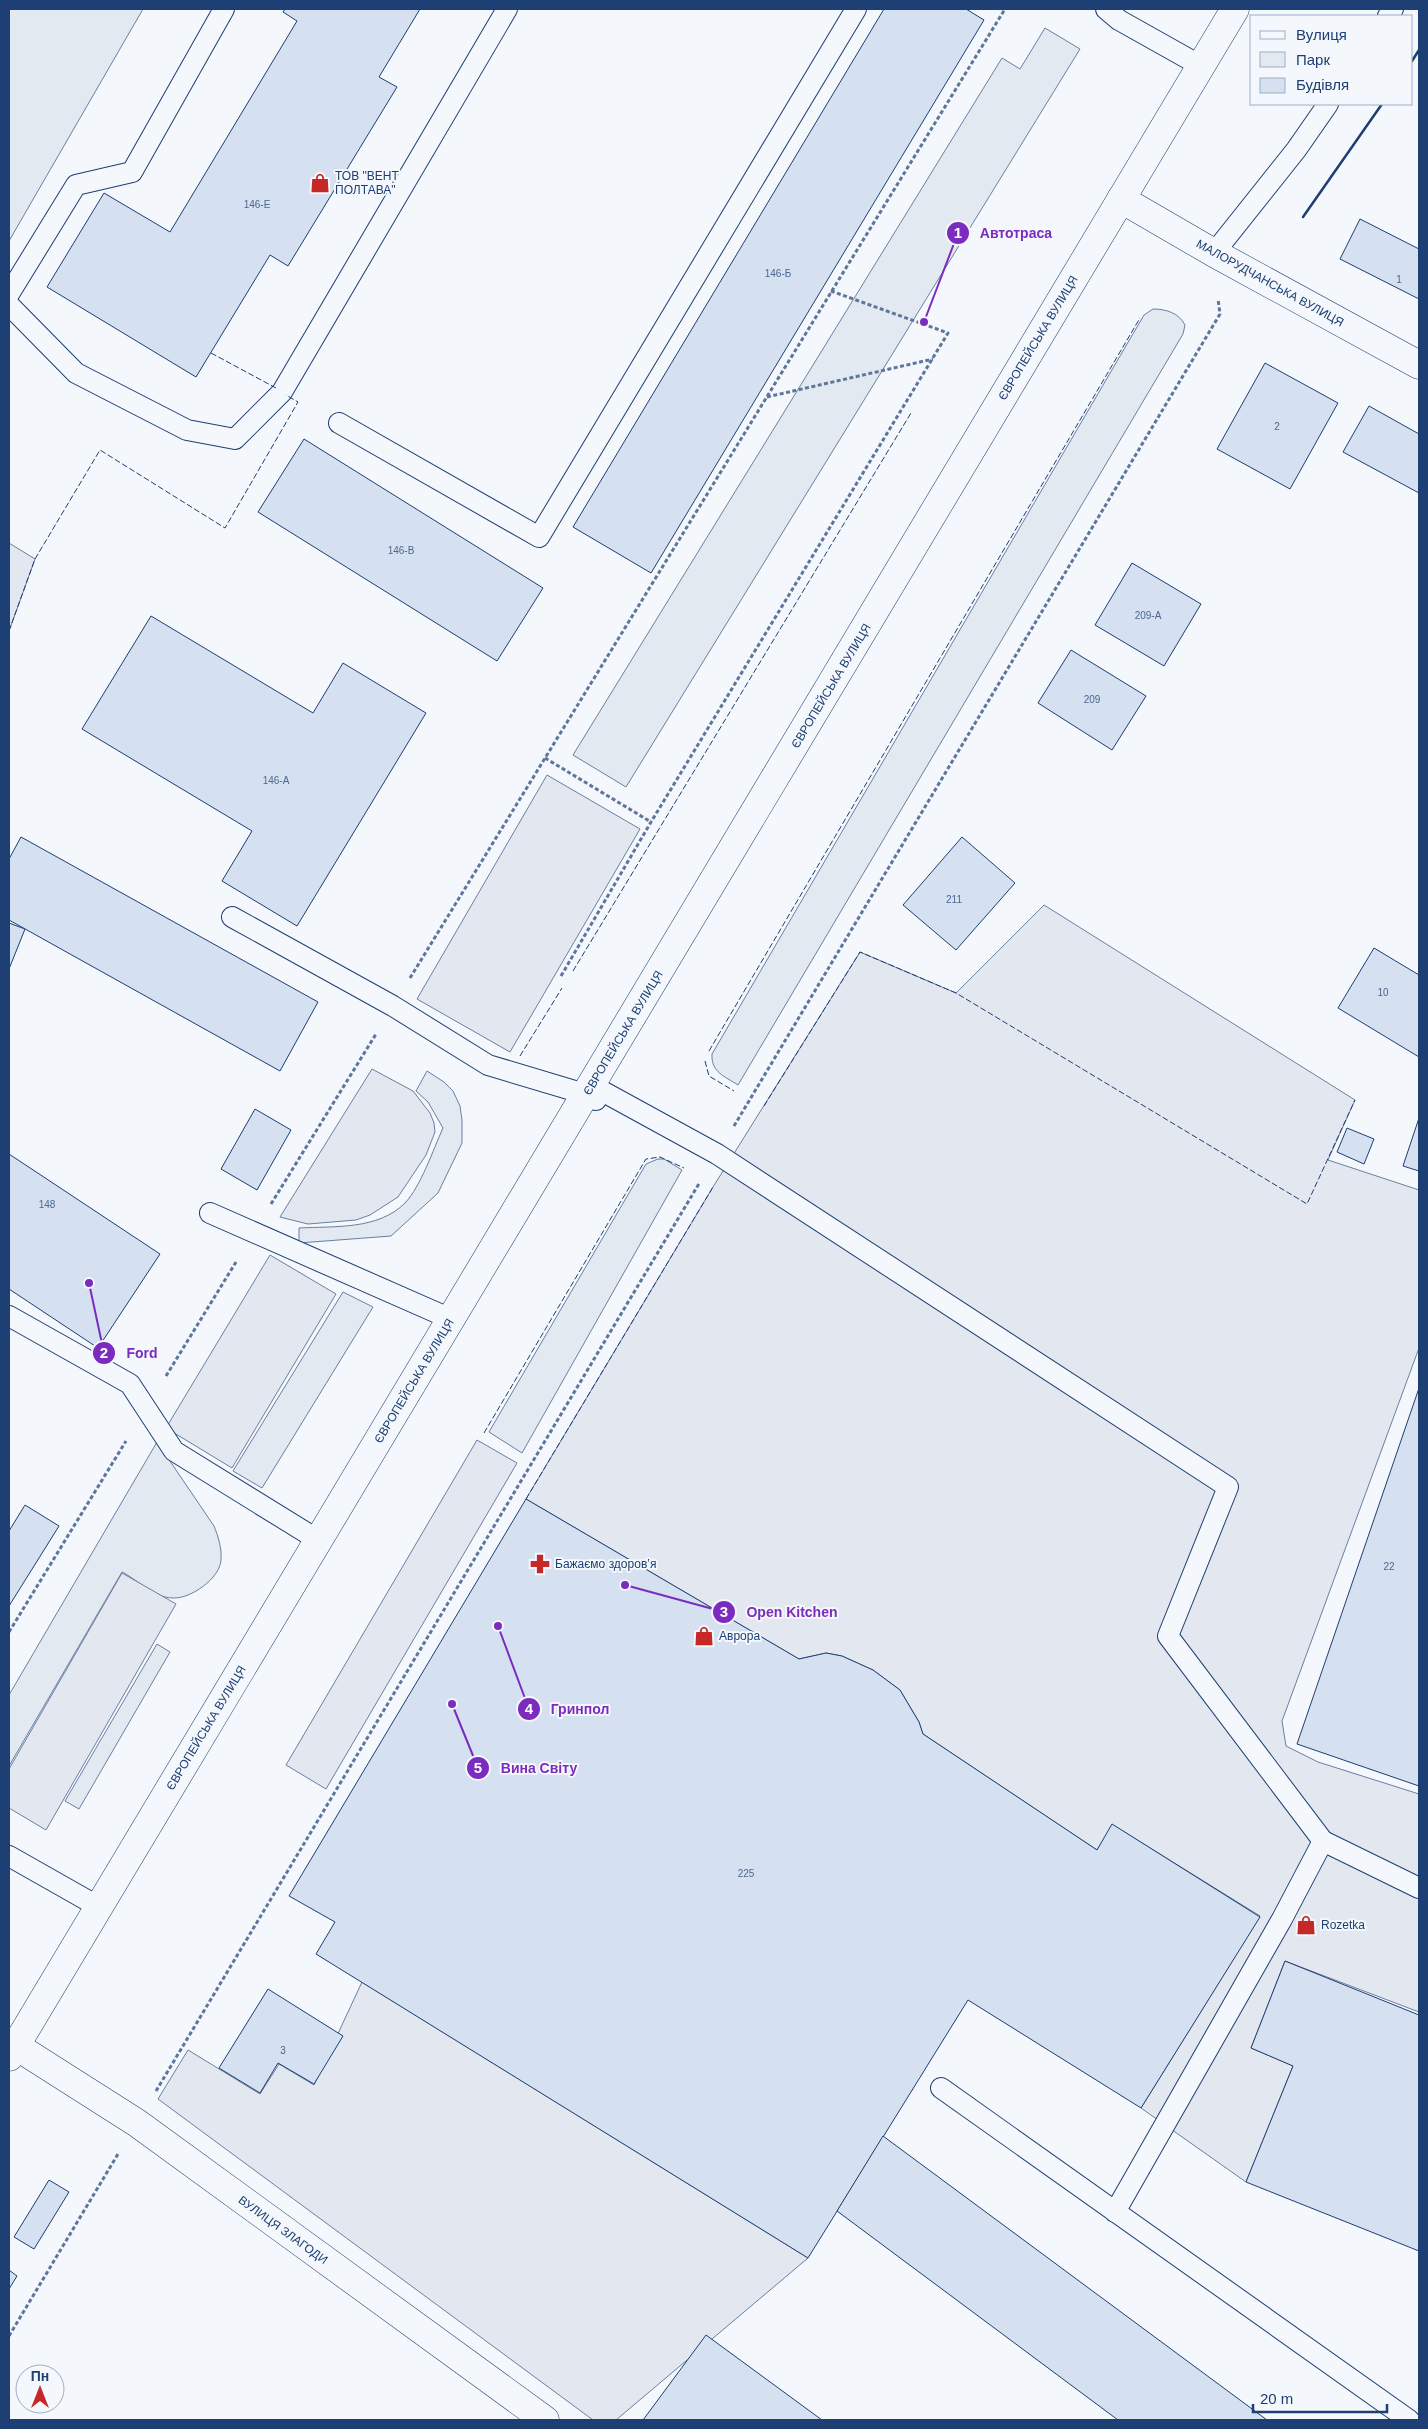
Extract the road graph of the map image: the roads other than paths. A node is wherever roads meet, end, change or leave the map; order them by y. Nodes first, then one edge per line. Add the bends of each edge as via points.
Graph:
1 (224, 9) edge
2 (507, 9) edge
3 (856, 9) edge
4 (1106, 9) edge
5 (1235, 9) edge
6 (1201, 66) junction
7 (1327, 105) edge
8 (1122, 199) junction
9 (1214, 253) junction
10 (9, 294) edge
11 (9, 305) edge
12 (1419, 365) edge
13 (339, 422) dead end
14 (232, 917) dead end
15 (588, 1090) junction
16 (210, 1213) dead end
17 (9, 1316) edge
18 (451, 1319) junction
19 (318, 1540) junction
20 (1323, 1841) junction
21 (9, 1856) edge
22 (1419, 1888) edge
23 (99, 1907) junction
24 (12, 2052) edge
25 (941, 2088) dead end
26 (1115, 2212) junction
27 (545, 2420) edge
28 (1409, 2420) edge

1 - 10 lane via 132,172 76,185
2 - 11 lane via 282,392 235,439 187,430 76,373
3 - 13 lane via 539,537
4 - 6 lane via 1119,20
5 - 6 main road, ЄВРОПЕЙСЬКА ВУЛИЦЯ
6 - 8 main road, ЄВРОПЕЙСЬКА ВУЛИЦЯ
7 - 9 lane
8 - 9 main road, МАЛОРУДЧАНСЬКА ВУЛИЦЯ
8 - 15 main road, ЄВРОПЕЙСЬКА ВУЛИЦЯ
9 - 12 main road, МАЛОРУДЧАНСЬКА ВУЛИЦЯ
14 - 15 lane via 393,1006 488,1065
15 - 18 main road, ЄВРОПЕЙСЬКА ВУЛИЦЯ
15 - 20 lane via 814,1217 1228,1487 1168,1636
16 - 18 lane
17 - 19 lane via 130,1384 174,1451
18 - 19 main road, ЄВРОПЕЙСЬКА ВУЛИЦЯ
19 - 23 main road, ЄВРОПЕЙСЬКА ВУЛИЦЯ
20 - 22 lane
20 - 26 lane
21 - 23 lane
23 - 24 main road, ЄВРОПЕЙСЬКА ВУЛИЦЯ
24 - 27 main road, ВУЛИЦЯ ЗЛАГОДИ via 136,2123
25 - 26 lane
26 - 28 lane

